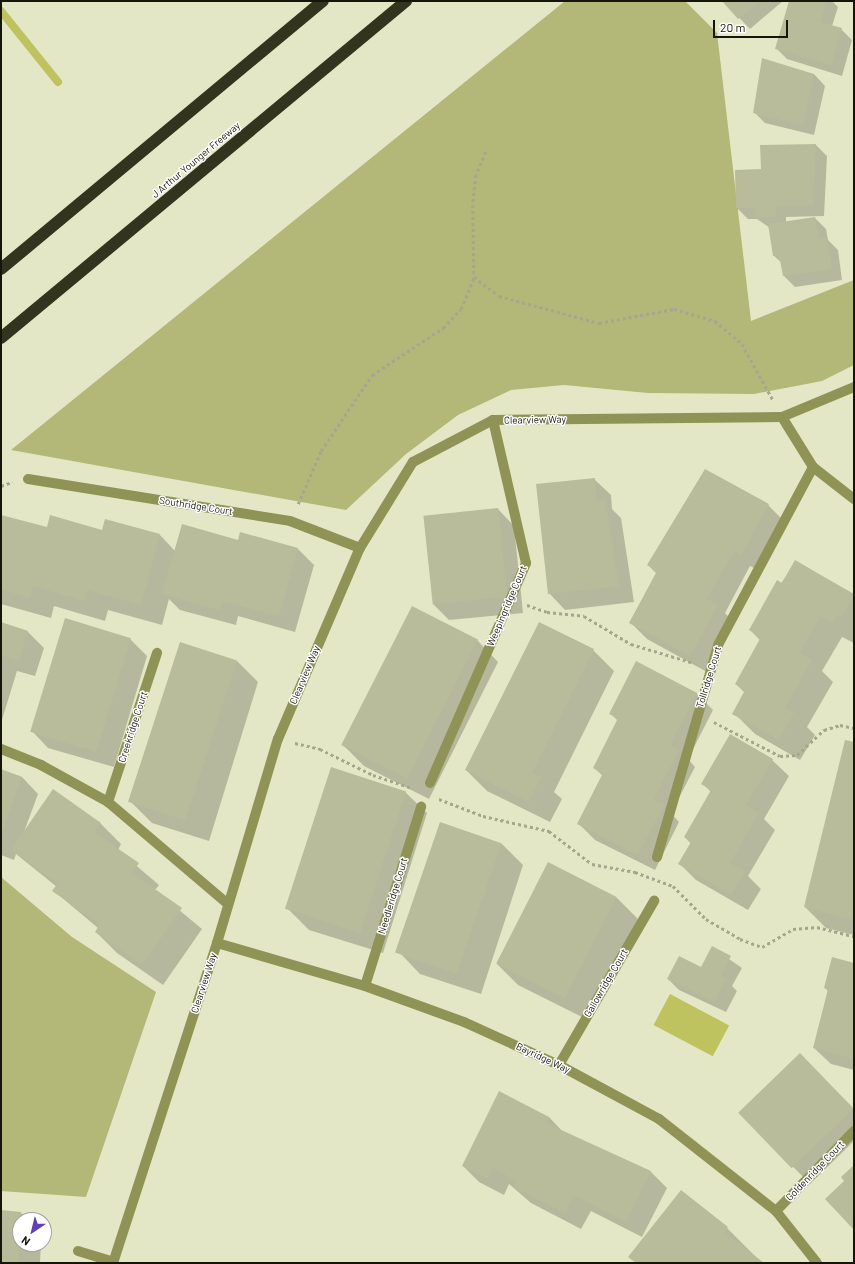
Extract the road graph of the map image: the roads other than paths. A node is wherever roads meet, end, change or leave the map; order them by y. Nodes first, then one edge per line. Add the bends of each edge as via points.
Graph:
1 (323, 1) edge
2 (406, 1) edge
3 (1, 270) edge
4 (1, 338) edge
5 (854, 387) edge
6 (782, 417) junction
7 (493, 420) junction
8 (813, 467) junction
9 (28, 479) dead end
10 (854, 499) edge
11 (360, 548) junction
12 (157, 653) dead end
13 (1, 749) edge
14 (430, 783) dead end
15 (108, 802) junction
16 (421, 807) dead end
17 (657, 856) road end
18 (654, 901) road end
19 (228, 904) junction
20 (217, 943) junction
21 (365, 986) junction
22 (560, 1065) junction
23 (854, 1131) edge
24 (776, 1211) junction
25 (78, 1251) dead end
26 (113, 1263) edge
27 (817, 1263) edge

1 - 3 highway
2 - 4 highway, J Arthur Younger Freeway
5 - 6 street
6 - 7 street, Clearview Way
6 - 8 street
7 - 11 street, Clearview Way via 413,462
7 - 14 street, Weepingridge Court via 526,563
8 - 10 street
8 - 17 street, Tollridge Court via 718,645
9 - 11 street, Southridge Court via 290,521
11 - 19 street, Clearview Way via 278,739
12 - 15 street, Creekridge Court
13 - 15 street via 41,765
15 - 19 street
16 - 21 street, Needleridge Court
18 - 22 street, Gallowridge Court
19 - 20 street, Clearview Way
20 - 21 street, Bayridge Way
20 - 26 street, Clearview Way
21 - 22 street, Bayridge Way via 464,1022
22 - 24 street, Bayridge Way via 659,1119
23 - 24 street, Goldenridge Court
24 - 27 street, Bayridge Way
25 - 26 street

